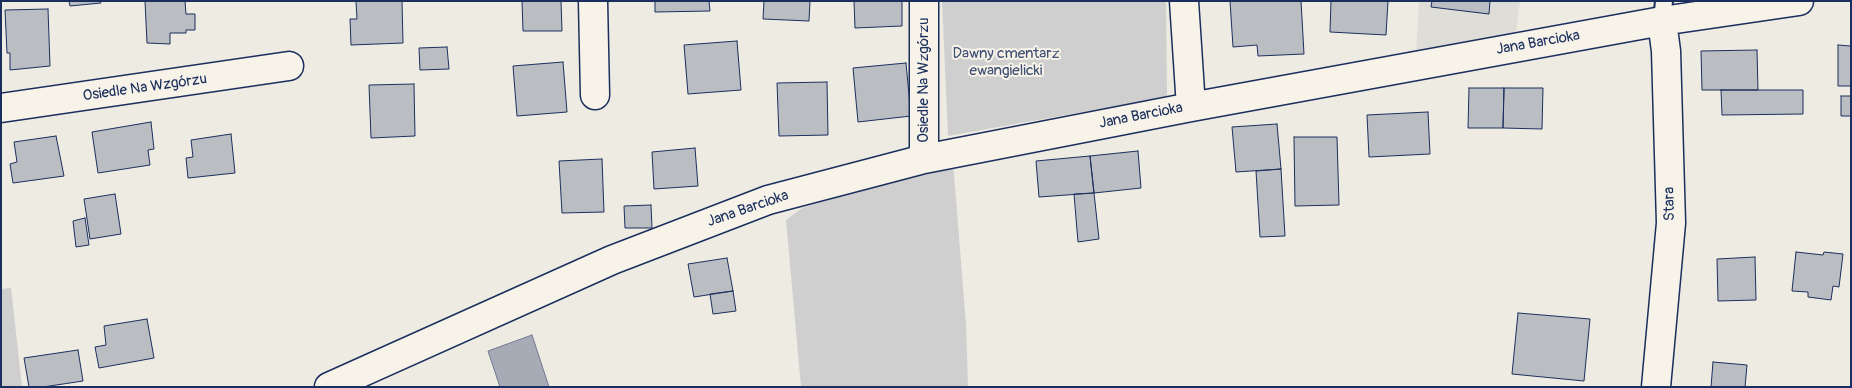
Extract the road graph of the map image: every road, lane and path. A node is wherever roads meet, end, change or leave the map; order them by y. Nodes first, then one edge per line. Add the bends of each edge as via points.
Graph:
1 (593, 1) edge
2 (924, 1) edge
3 (1184, 1) edge
4 (1798, 1) edge
5 (1663, 11) edge
6 (290, 66) dead end
7 (595, 95) dead end
8 (1191, 107) junction
9 (1, 108) edge
10 (924, 159) junction
11 (329, 387) edge
12 (1656, 387) edge

1 - 7 street
2 - 10 street, Osiedle Na Wzgórzu
3 - 8 street, Jana Barcioka
4 - 5 street, Jana Barcioka
5 - 8 street, Jana Barcioka
5 - 12 street, Stara via 1671,223
6 - 9 street, Osiedle Na Wzgórzu
8 - 10 street, Jana Barcioka
10 - 11 street, Jana Barcioka via 759,203 612,260

